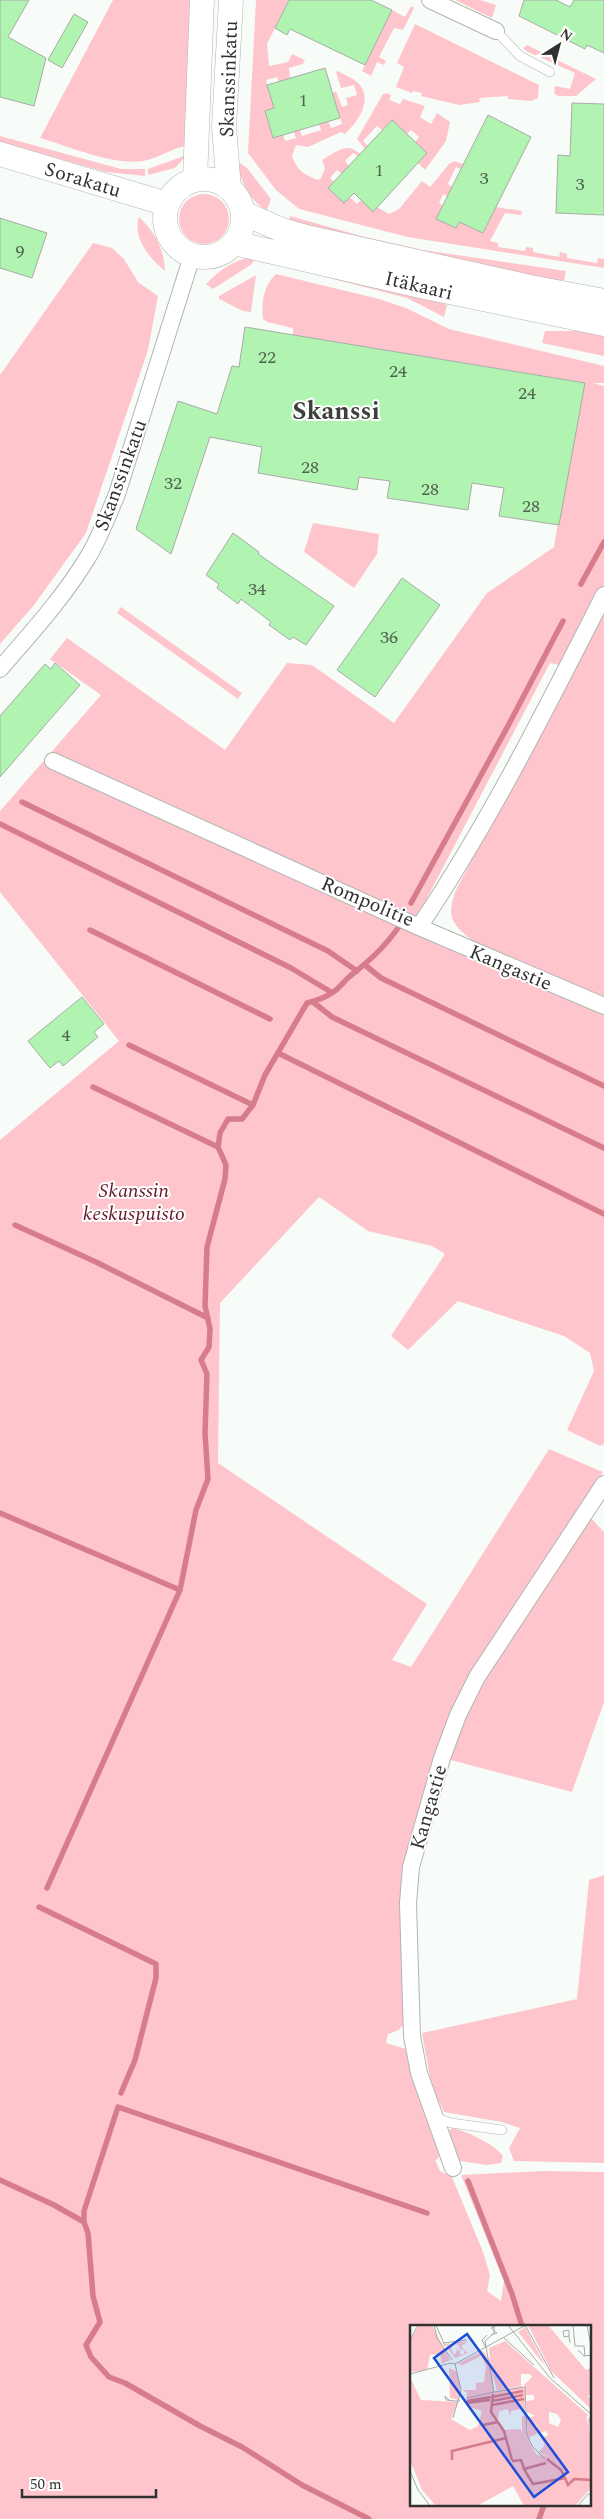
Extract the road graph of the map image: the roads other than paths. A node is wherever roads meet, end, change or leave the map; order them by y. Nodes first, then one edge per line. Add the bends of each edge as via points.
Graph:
1 (202, 0) edge
2 (231, 0) edge
3 (430, 0) edge
4 (496, 31) joint
5 (550, 72) dead end
6 (0, 154) edge
7 (195, 180) junction
8 (229, 188) junction
9 (167, 204) junction
10 (243, 213) junction
11 (234, 243) junction
12 (192, 256) junction
13 (604, 301) edge
14 (604, 324) edge
15 (604, 595) edge
16 (0, 669) edge
17 (53, 761) dead end
18 (419, 926) junction
19 (604, 1006) edge
20 (604, 1484) edge
21 (436, 2118) junction
22 (502, 2130) dead end
23 (453, 2168) dead end

1 - 7 street, Skanssinkatu
2 - 8 street, Skanssinkatu via 224,127
3 - 4 street
4 - 5 lane via 520,56
6 - 9 street, Sorakatu
7 - 8 street via 213,180
7 - 9 street via 178,188
8 - 10 street
9 - 12 street via 164,221 168,237 179,250
10 - 11 street via 242,229
10 - 13 street, Itäkaari via 306,238
11 - 12 street via 228,250 212,257
11 - 14 street, Itäkaari
12 - 16 street, Skanssinkatu via 103,529 87,558 46,616
15 - 18 street, Rompolitie via 451,880
17 - 18 street, Rompolitie
18 - 19 street, Kangastie
20 - 21 street, Kangastie via 477,1677 442,1758 411,1867 408,1903 412,2036 419,2073
21 - 22 lane
21 - 23 street, Kangastie

